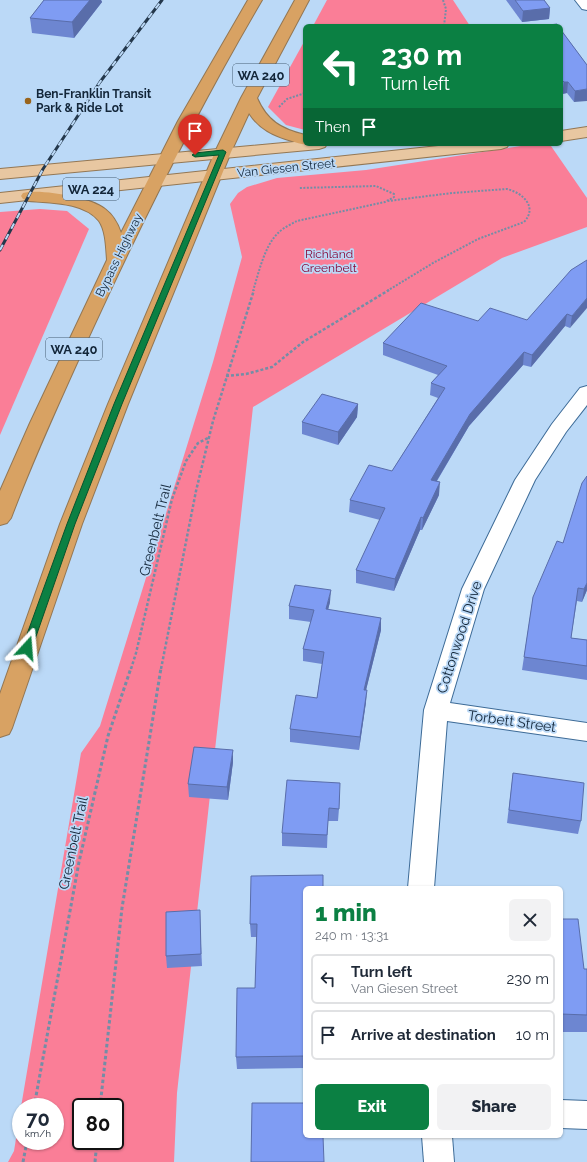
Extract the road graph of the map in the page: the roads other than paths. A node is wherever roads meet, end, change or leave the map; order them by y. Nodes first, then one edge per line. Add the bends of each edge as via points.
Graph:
1 (255, 0) edge
2 (302, 0) edge
3 (582, 0) edge
4 (587, 6) edge
5 (248, 98) junction
6 (587, 122) edge
7 (563, 123) edge
8 (587, 132) edge
9 (563, 136) edge
10 (303, 140) edge
11 (303, 145) edge
12 (483, 146) edge
13 (223, 152) junction
14 (167, 157) junction
15 (0, 174) edge
16 (214, 176) junction
17 (154, 182) junction
18 (29, 196) junction
19 (0, 198) edge
20 (116, 260) junction
21 (587, 392) edge
22 (0, 518) edge
23 (436, 710) junction
24 (0, 728) edge
25 (587, 732) edge
26 (421, 886) edge
27 (563, 1114) edge
28 (587, 1116) edge
29 (437, 1138) edge
30 (439, 1162) edge

1 - 14 highway, Bypass Highway / WA 240
2 - 5 highway, WA 240
3 - 4 street
5 - 10 highway via 261,121 292,137
5 - 13 highway, WA 240
6 - 7 main road
8 - 9 main road
11 - 13 main road, Van Giesen Street
12 - 16 main road, Van Giesen Street
13 - 14 main road, Van Giesen Street / WA 224
13 - 16 highway, WA 240
14 - 15 main road, Van Giesen Street / WA 224
14 - 17 highway, Bypass Highway / WA 240
16 - 17 main road, Van Giesen Street / WA 224
16 - 24 highway, WA 240 via 118,404 71,524
17 - 18 main road, Van Giesen Street / WA 224
17 - 20 highway, Bypass Highway / WA 240
18 - 19 main road, Van Giesen Street / WA 224
18 - 20 highway via 78,204 101,214 109,224
20 - 22 highway, Bypass Highway / WA 240 via 28,448
21 - 23 street, Cottonwood Drive via 559,428 525,480 473,589
23 - 25 street, Torbett Street
23 - 26 street, Cottonwood Drive
27 - 28 street
29 - 30 street

